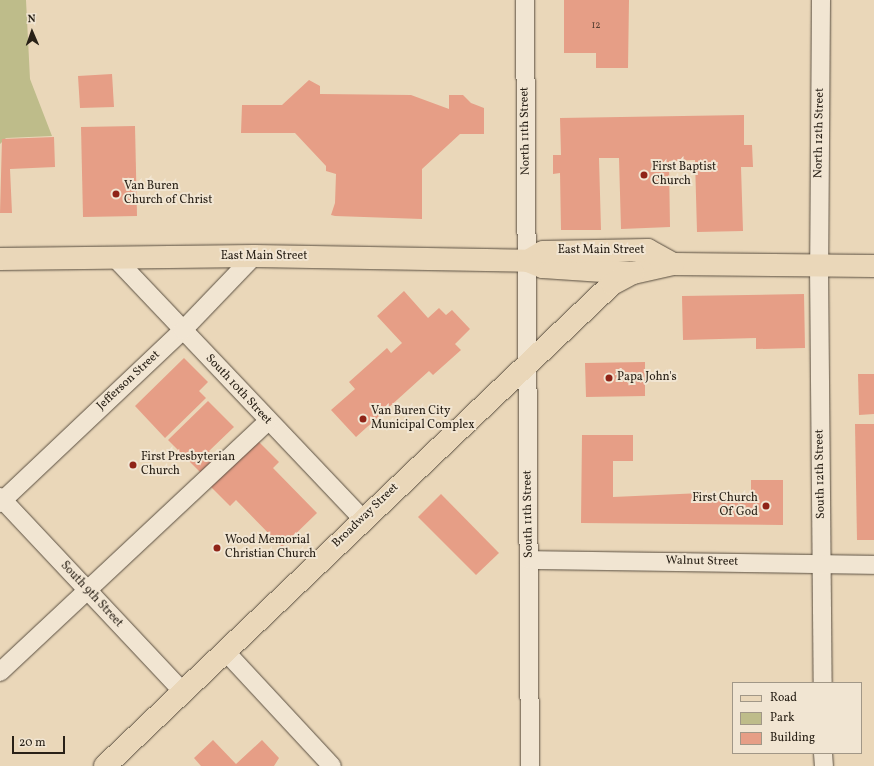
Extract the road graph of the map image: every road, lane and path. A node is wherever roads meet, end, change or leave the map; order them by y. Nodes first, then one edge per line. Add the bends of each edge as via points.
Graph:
1 (525, 0) edge
2 (822, 0) edge
3 (254, 256) junction
4 (116, 258) junction
5 (0, 259) edge
6 (528, 261) junction
7 (673, 264) junction
8 (819, 266) junction
9 (874, 266) edge
10 (633, 274) junction
11 (183, 330) junction
12 (527, 363) junction
13 (267, 422) junction
14 (1, 500) edge
15 (363, 519) junction
16 (529, 560) junction
17 (822, 564) junction
18 (874, 565) edge
19 (86, 591) junction
20 (225, 651) junction
21 (0, 672) edge
22 (823, 682) edge
23 (183, 692) junction
24 (824, 754) edge
25 (105, 766) edge
26 (332, 766) edge
27 (530, 766) edge
28 (824, 766) edge

1 - 6 street, North 11th Street
2 - 8 street, North 12th Street
3 - 4 main road, East Main Street
3 - 6 main road, East Main Street
3 - 11 street, Jefferson Street
4 - 5 main road, East Main Street
4 - 11 street, South 10th Street
6 - 7 main road, East Main Street via 543,252 648,250
6 - 10 main road, East Main Street via 543,267
6 - 12 street, South 11th Street
7 - 8 main road, East Main Street
7 - 10 main road, East Main Street
8 - 9 main road, East Main Street
8 - 17 street, South 12th Street
10 - 12 main road, Broadway Street via 612,284
11 - 13 street, South 10th Street
11 - 14 street, Jefferson Street
12 - 15 main road, Broadway Street
12 - 16 street, South 11th Street
13 - 15 street, South 10th Street
13 - 19 street
14 - 19 street, South 9th Street
15 - 20 main road, Broadway Street
16 - 17 street, Walnut Street
16 - 27 street, South 11th Street
17 - 18 street, Walnut Street
17 - 22 street, South 12th Street
19 - 21 street
19 - 23 street, South 9th Street
20 - 23 main road, Broadway Street
20 - 26 street
23 - 25 main road, Broadway Street
24 - 28 street

